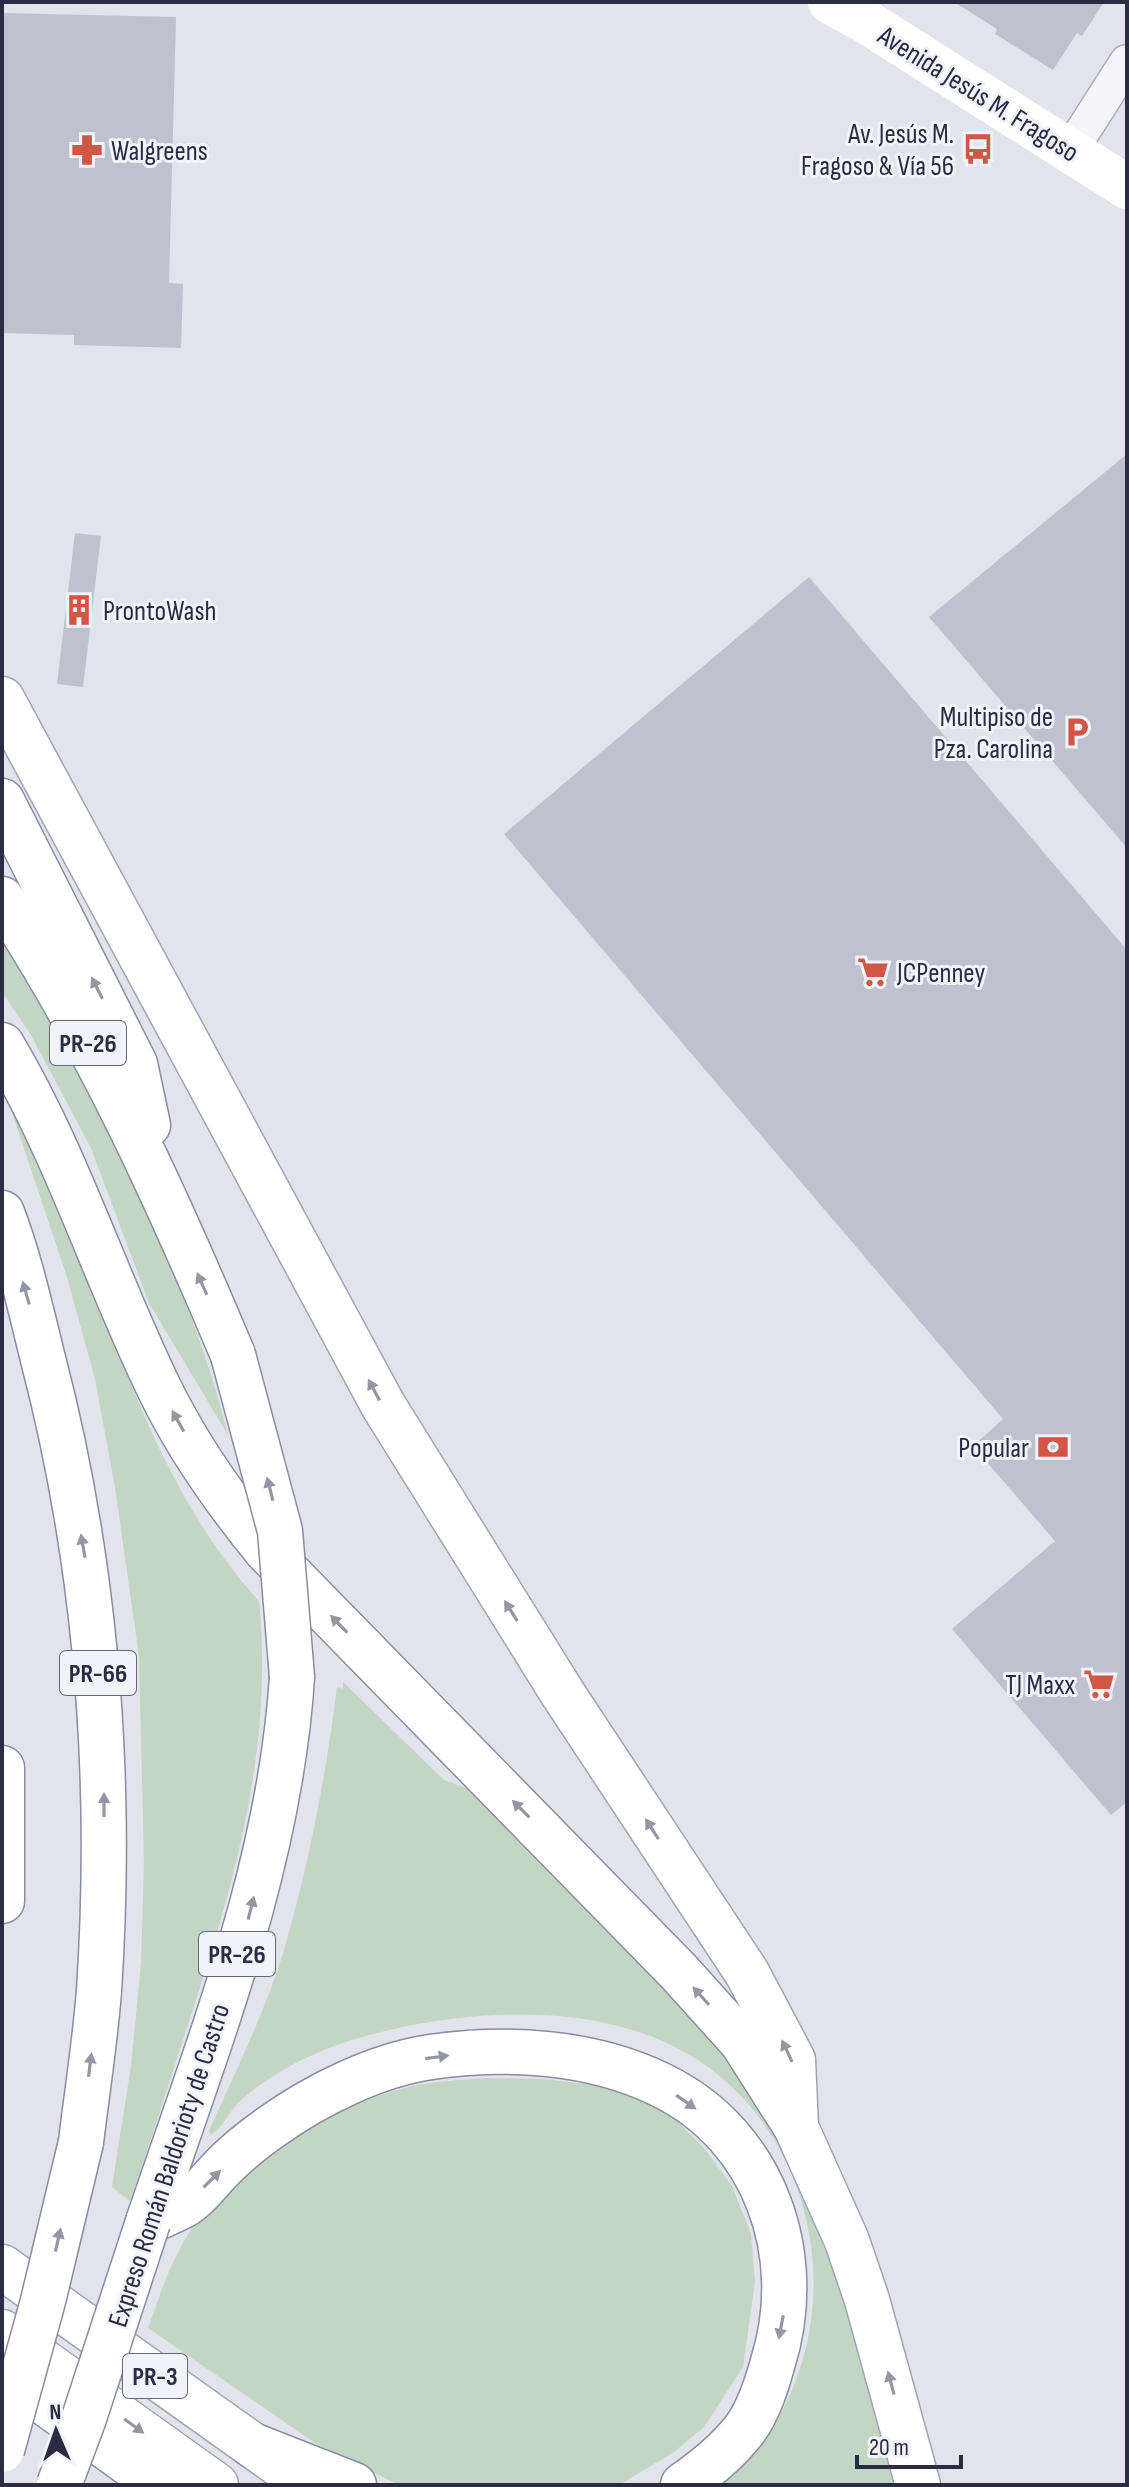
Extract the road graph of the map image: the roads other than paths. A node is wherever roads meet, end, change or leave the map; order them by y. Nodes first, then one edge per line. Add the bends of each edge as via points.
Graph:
1 (830, 2) edge
2 (1127, 62) edge
3 (1070, 151) junction
4 (1127, 187) edge
5 (2, 699) edge
6 (2, 801) edge
7 (2, 899) edge
8 (2, 1045) edge
9 (161, 1194) junction
10 (2, 1213) edge
11 (2, 1768) edge
12 (2, 1901) edge
13 (796, 2127) junction
14 (148, 2222) junction
15 (2, 2267) edge
16 (2, 2332) edge
17 (2, 2372) edge
18 (252, 2445) junction
19 (2, 2450) edge
20 (59, 2485) edge
21 (159, 2485) edge
22 (216, 2485) edge
23 (308, 2485) edge
24 (354, 2485) edge
25 (683, 2485) edge
26 (918, 2485) edge

1 - 3 main road, Avenida Jesús M. Fragoso
2 - 3 street
3 - 4 main road, Avenida Jesús M. Fragoso
13 -> 5 main road via 793,2060 747,1973 563,1694 383,1405
9 -> 6 main road via 135,1064
7 - 9 main road, Expreso Román Baldorioty de Castro / PR-26 via 104,1072
13 -> 8 main road via 742,2042 679,1972 230,1507 159,1389 60,1154
14 -> 9 main road, Expreso Román Baldorioty de Castro / PR-26, bridge via 248,1921 281,1782 292,1677 280,1531 233,1355
19 -> 10 main road, PR-66, bridge via 81,2142 99,1995 104,1797 98,1665 84,1553 58,1418
11 - 12 main road
26 -> 13 main road via 847,2241
14 - 20 main road, Expreso Román Baldorioty de Castro / PR-26, bridge
14 -> 25 main road via 187,2203 271,2127 318,2098 374,2073 427,2058 493,2051 565,2057 613,2066 663,2086 734,2143 761,2185 781,2236 785,2271 785,2311 765,2389 747,2426 718,2460
15 - 18 main road, PR-3
16 -> 22 main road, PR-3
17 - 21 main road
18 - 23 main road, PR-3
18 - 24 main road

